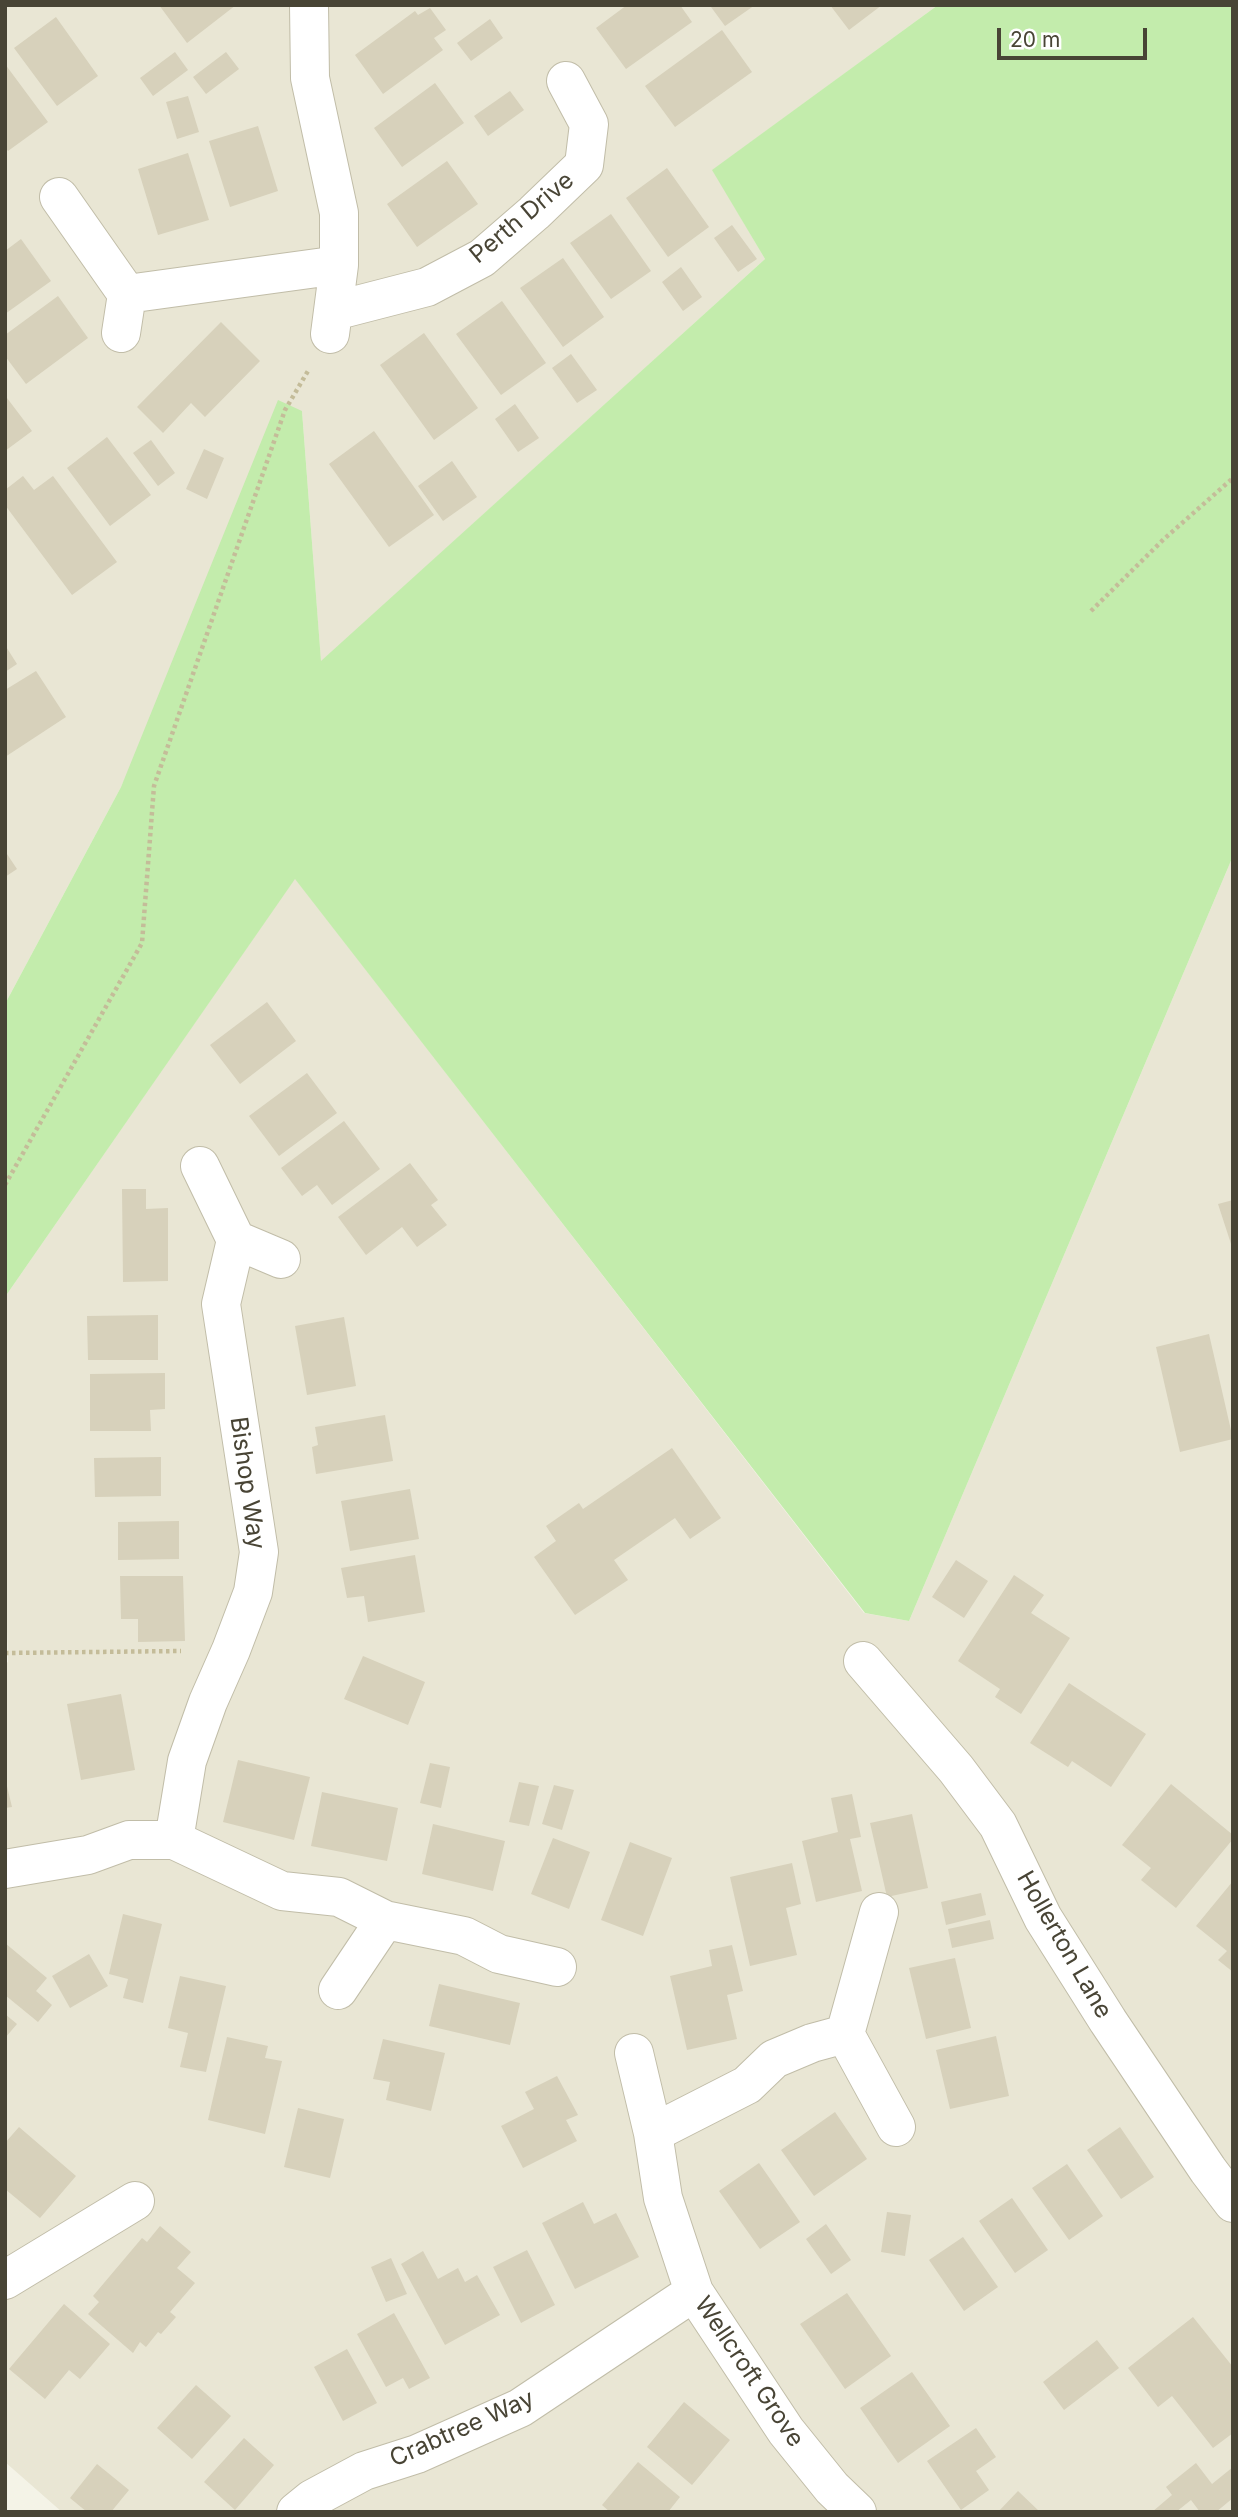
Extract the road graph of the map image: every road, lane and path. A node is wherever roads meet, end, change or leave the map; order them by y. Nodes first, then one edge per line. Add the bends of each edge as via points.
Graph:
1 (309, 5) edge
2 (566, 81) dead end
3 (59, 197) dead end
4 (339, 265) junction
5 (127, 294) junction
6 (332, 323) junction
7 (121, 333) dead end
8 (1233, 478) edge
9 (1091, 611) dead end
10 (200, 1166) dead end
11 (5, 1185) edge
12 (236, 1240) junction
13 (281, 1259) dead end
14 (231, 1650) junction
15 (5, 1653) edge
16 (863, 1661) dead end
17 (174, 1840) junction
18 (5, 1869) edge
19 (879, 1912) dead end
20 (385, 1920) junction
21 (557, 1967) dead end
22 (338, 1990) dead end
23 (845, 2034) junction
24 (634, 2053) dead end
25 (896, 2127) dead end
26 (653, 2133) junction
27 (135, 2201) dead end
28 (1233, 2203) edge
29 (5, 2280) edge
30 (694, 2292) junction
31 (296, 2512) edge
32 (857, 2512) edge

1 - 4 street via 310,78 339,213
2 - 6 street, Perth Drive via 589,124 584,165 482,258 428,287
3 - 5 street
4 - 5 street
4 - 6 street
5 - 7 street
6 - 11 path via 285,410 154,786 142,943
8 - 9 path
10 - 12 street
12 - 13 street
12 - 14 street, Bishop Way via 221,1304 259,1552 253,1592
14 - 15 path
14 - 17 street, Bishop Way via 187,1761
16 - 28 street, Hollerton Lane via 999,1825 1043,1918
17 - 18 street via 129,1840 88,1855
17 - 20 street via 282,1891 339,1897
19 - 23 street
20 - 21 street via 464,1936 499,1954
20 - 22 street
23 - 25 street
23 - 26 street via 774,2059 747,2085
24 - 26 street, Wellcroft Grove
26 - 30 street, Wellcroft Grove via 663,2198
27 - 29 street
30 - 31 street, Crabtree Way via 520,2407 417,2454 364,2471
30 - 32 street, Wellcroft Grove via 786,2431

